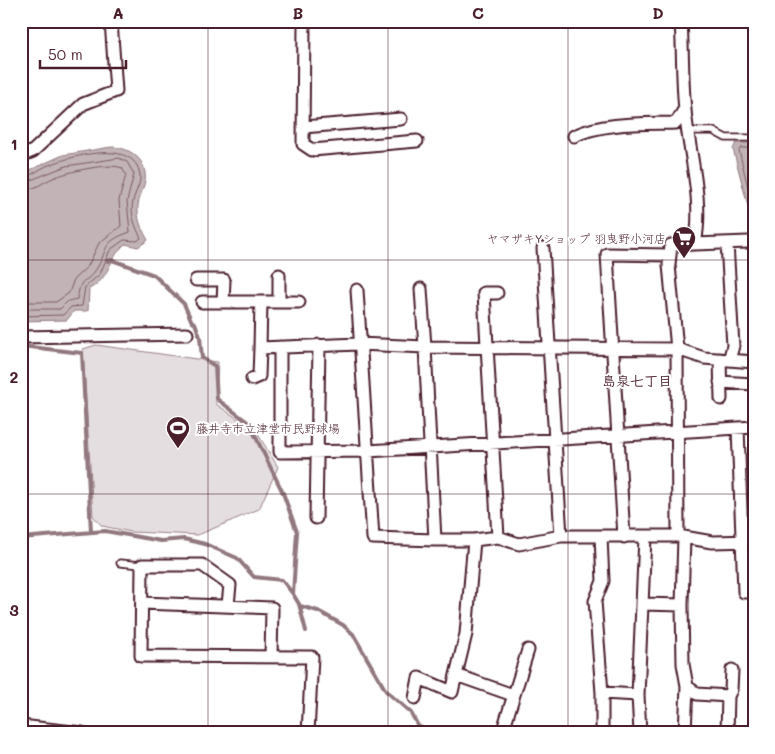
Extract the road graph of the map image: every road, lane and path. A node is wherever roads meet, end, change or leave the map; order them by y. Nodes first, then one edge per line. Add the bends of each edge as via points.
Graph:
1 (111, 21) edge
2 (304, 21) edge
3 (681, 21) edge
4 (684, 108) junction
5 (402, 119) dead end
6 (303, 126) junction
7 (687, 131) junction
8 (574, 136) dead end
9 (754, 138) edge
10 (417, 141) dead end
11 (21, 156) edge
12 (748, 242) dead end
13 (727, 243) junction
14 (695, 244) junction
15 (543, 248) dead end
16 (670, 255) junction
17 (279, 275) dead end
18 (196, 280) dead end
19 (421, 289) dead end
20 (357, 290) dead end
21 (497, 293) dead end
22 (202, 302) dead end
23 (223, 302) junction
24 (261, 302) junction
25 (279, 302) junction
26 (299, 302) dead end
27 (187, 334) dead end
28 (21, 337) edge
29 (359, 344) junction
30 (319, 345) junction
31 (280, 347) junction
32 (425, 347) junction
33 (260, 348) junction
34 (488, 348) junction
35 (549, 349) junction
36 (612, 349) junction
37 (676, 349) junction
38 (725, 360) junction
39 (754, 362) edge
40 (252, 379) dead end
41 (720, 382) junction
42 (754, 384) edge
43 (721, 399) dead end
44 (754, 427) edge
45 (738, 428) junction
46 (677, 433) junction
47 (618, 437) junction
48 (555, 441) junction
49 (492, 445) junction
50 (431, 446) junction
51 (368, 451) junction
52 (318, 452) junction
53 (316, 518) dead end
54 (561, 536) junction
55 (498, 537) junction
56 (601, 537) junction
57 (624, 537) junction
58 (645, 537) junction
59 (681, 537) junction
60 (435, 540) junction
61 (474, 540) junction
62 (749, 541) edge
63 (120, 562) dead end
64 (142, 565) junction
65 (754, 592) edge
66 (142, 604) junction
67 (642, 604) junction
68 (228, 605) junction
69 (682, 605) junction
70 (528, 650) dead end
71 (271, 657) junction
72 (732, 670) dead end
73 (456, 675) junction
74 (687, 686) junction
75 (602, 693) junction
76 (513, 695) junction
77 (638, 695) junction
78 (728, 696) junction
79 (415, 698) dead end
80 (21, 726) edge
81 (82, 733) edge
82 (308, 733) edge
83 (502, 733) edge
84 (602, 733) edge
85 (640, 733) edge
86 (685, 733) edge
87 (727, 733) edge

1 - 11 street via 116,91 83,104
2 - 6 street
3 - 4 street
4 - 7 street
4 - 8 street via 676,123 636,124 584,131
5 - 6 street
6 - 10 street via 303,144 312,150
7 - 9 lane via 713,131 726,138
7 - 14 street via 695,174 698,230
12 - 13 street
13 - 14 street
13 - 38 street via 733,346
14 - 16 street via 671,245
15 - 35 street
16 - 36 street via 607,254
16 - 37 street
17 - 25 street
18 - 23 street via 224,280
19 - 32 street
20 - 29 street
21 - 34 street via 484,293
22 - 23 street
23 - 24 street
24 - 25 street
24 - 33 street
25 - 26 street
27 - 28 street
29 - 30 street
29 - 32 street
29 - 51 street
30 - 31 street
30 - 52 street
31 - 33 street
31 - 52 street via 280,452
32 - 34 street
32 - 50 street
33 - 40 street via 259,376
34 - 35 street
34 - 49 street
35 - 36 street
35 - 48 street
36 - 37 street
36 - 47 street
37 - 38 street via 704,358
37 - 46 street
38 - 39 street
38 - 41 street
41 - 42 street
41 - 43 street
44 - 45 street
45 - 46 street
45 - 62 street
46 - 47 street
46 - 59 street
47 - 48 street
47 - 57 street
48 - 49 street
48 - 54 street
49 - 50 street
49 - 55 street
50 - 51 street
50 - 60 street
51 - 52 street
51 - 60 street via 373,538
52 - 53 street
54 - 55 street via 519,544
54 - 56 street
55 - 61 street
56 - 57 street
56 - 75 street via 603,581 595,601
57 - 58 street
58 - 59 street
58 - 67 street
59 - 62 street via 712,542
59 - 69 street
60 - 61 street
61 - 73 street via 466,634
62 - 65 street via 744,592
63 - 64 lane
64 - 66 street
64 - 68 street via 202,565 230,585
66 - 68 street
66 - 71 street via 140,656
67 - 69 street
67 - 77 street
68 - 71 street via 272,608
69 - 74 street via 683,664
70 - 76 street
71 - 82 street via 312,657
72 - 78 street
73 - 76 street
73 - 79 street via 452,692 419,678
74 - 78 street via 697,694
74 - 86 street
75 - 77 street
75 - 84 street
76 - 83 street
77 - 85 street
78 - 87 street
80 - 81 street

